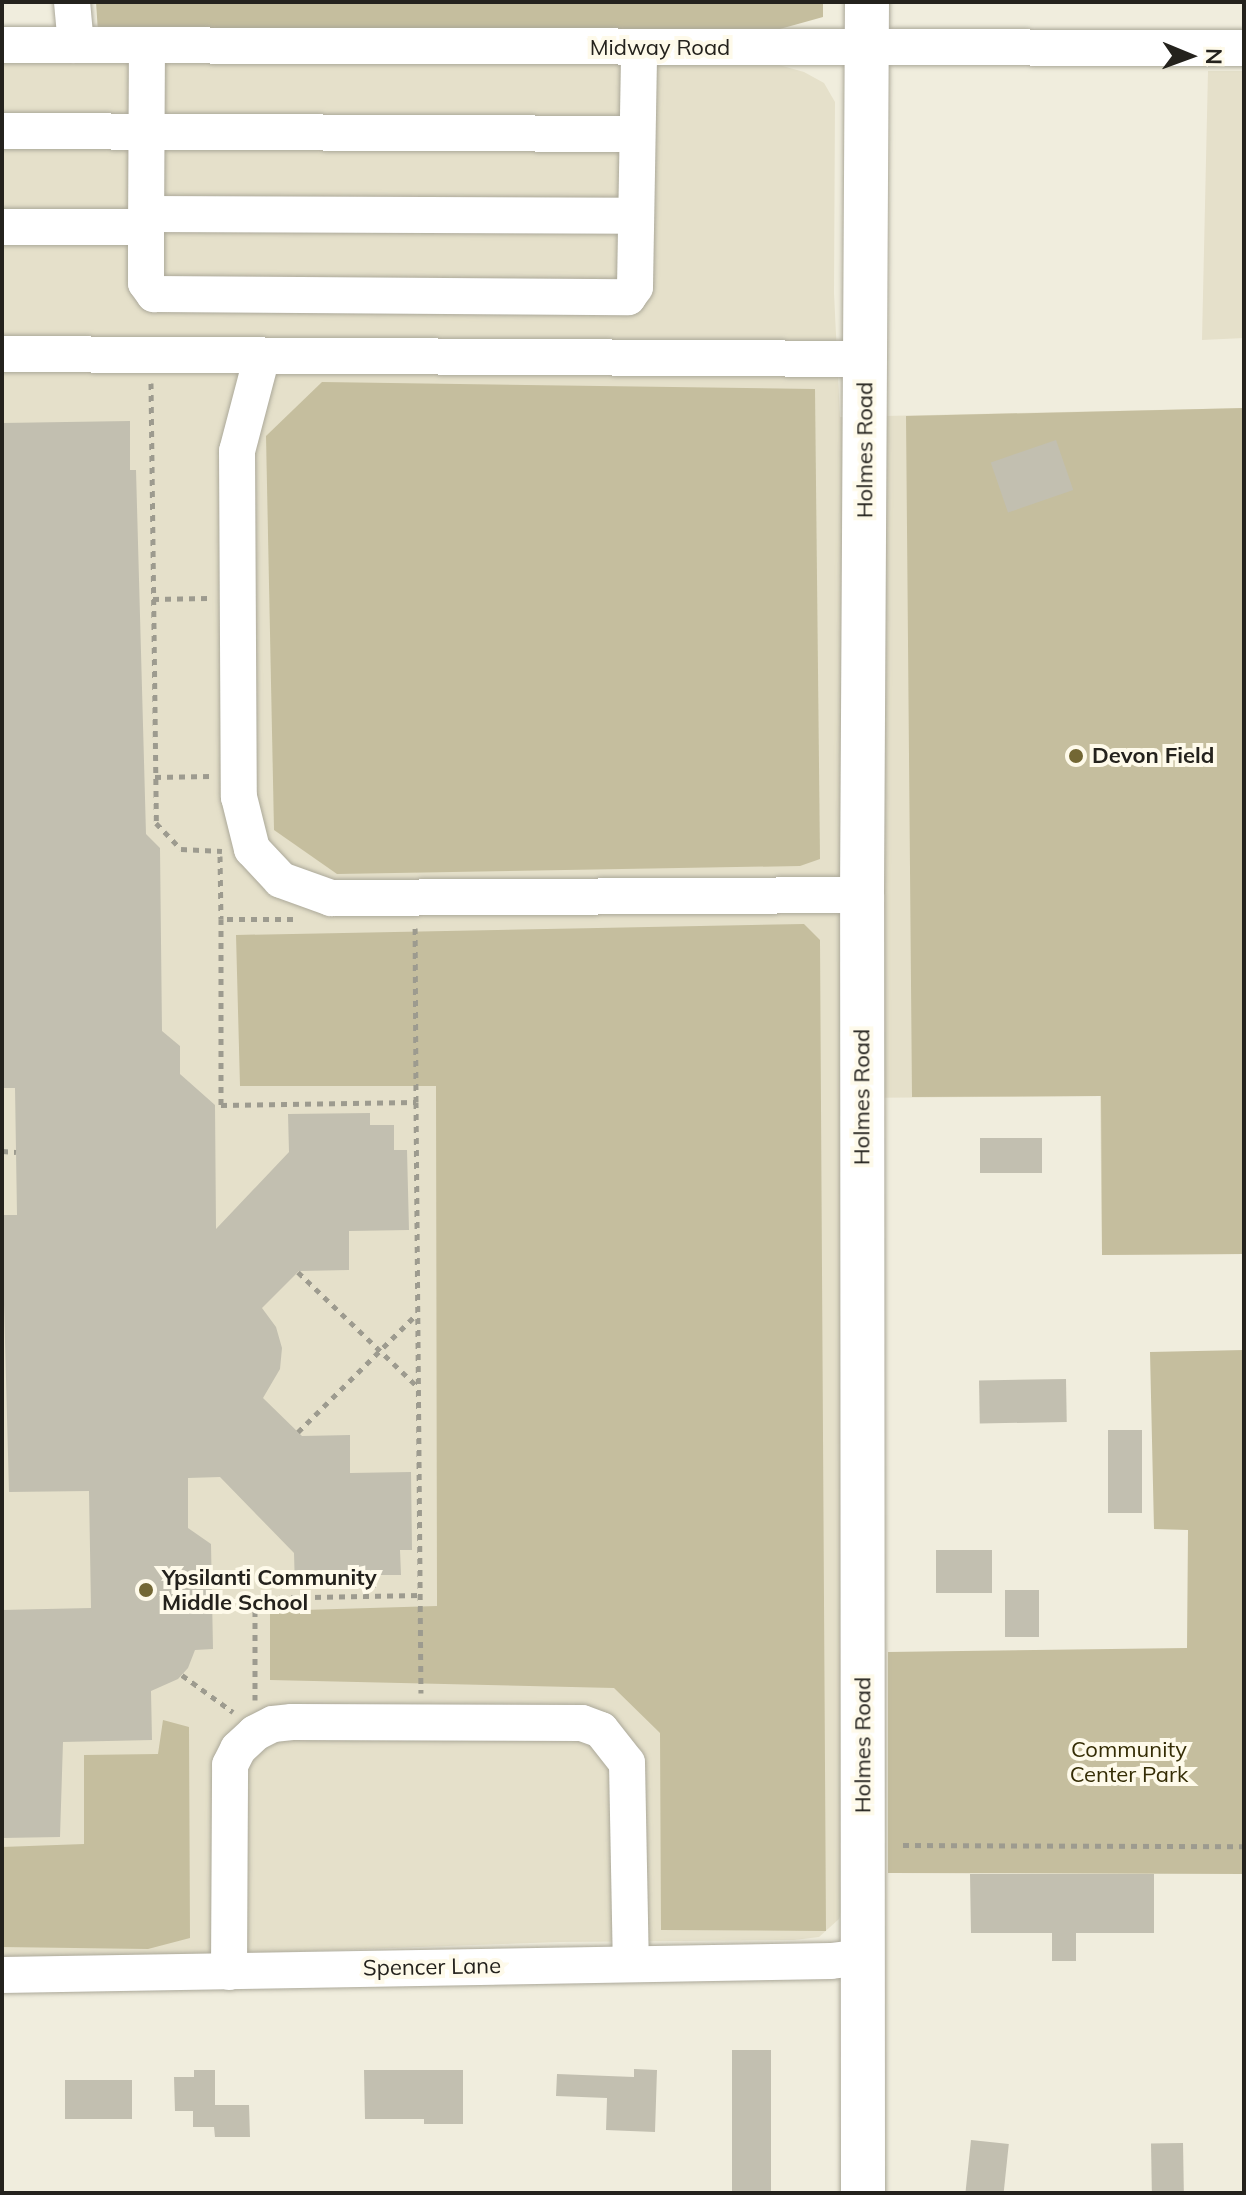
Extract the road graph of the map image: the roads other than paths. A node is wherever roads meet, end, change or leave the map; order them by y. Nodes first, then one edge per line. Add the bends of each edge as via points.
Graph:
1 (72, 2) edge
2 (867, 2) edge
3 (2, 45) edge
4 (76, 45) junction
5 (147, 45) junction
6 (639, 48) junction
7 (1244, 48) edge
8 (867, 49) junction
9 (2, 131) edge
10 (147, 133) junction
11 (637, 134) junction
12 (636, 216) junction
13 (146, 224) junction
14 (2, 227) edge
15 (2, 354) edge
16 (262, 356) junction
17 (865, 359) junction
18 (862, 895) junction
19 (863, 1957) junction
20 (631, 1963) junction
21 (229, 1972) junction
22 (2, 1975) edge
23 (863, 2193) edge

1 - 4 street
2 - 8 main road, Holmes Road
3 - 4 street, Midway Road
4 - 5 street, Midway Road
5 - 6 street, Midway Road
5 - 10 street
6 - 8 street, Midway Road
6 - 11 street
7 - 8 street, Midway Road
8 - 17 main road, Holmes Road
9 - 10 street
10 - 11 street
10 - 13 street
11 - 12 street
12 - 13 street
12 - 13 street via 635,287 628,297 154,294 146,283
13 - 14 street
15 - 16 street
16 - 17 street
16 - 18 street via 237,451 239,797 252,849 281,880 331,898
17 - 18 main road, Holmes Road
18 - 19 main road, Holmes Road
19 - 20 street, Spencer Lane
19 - 23 main road, Holmes Road
20 - 21 street, Spencer Lane
20 - 21 street via 627,1763 601,1730 582,1723 292,1722 255,1733 230,1765
21 - 22 street, Spencer Lane

